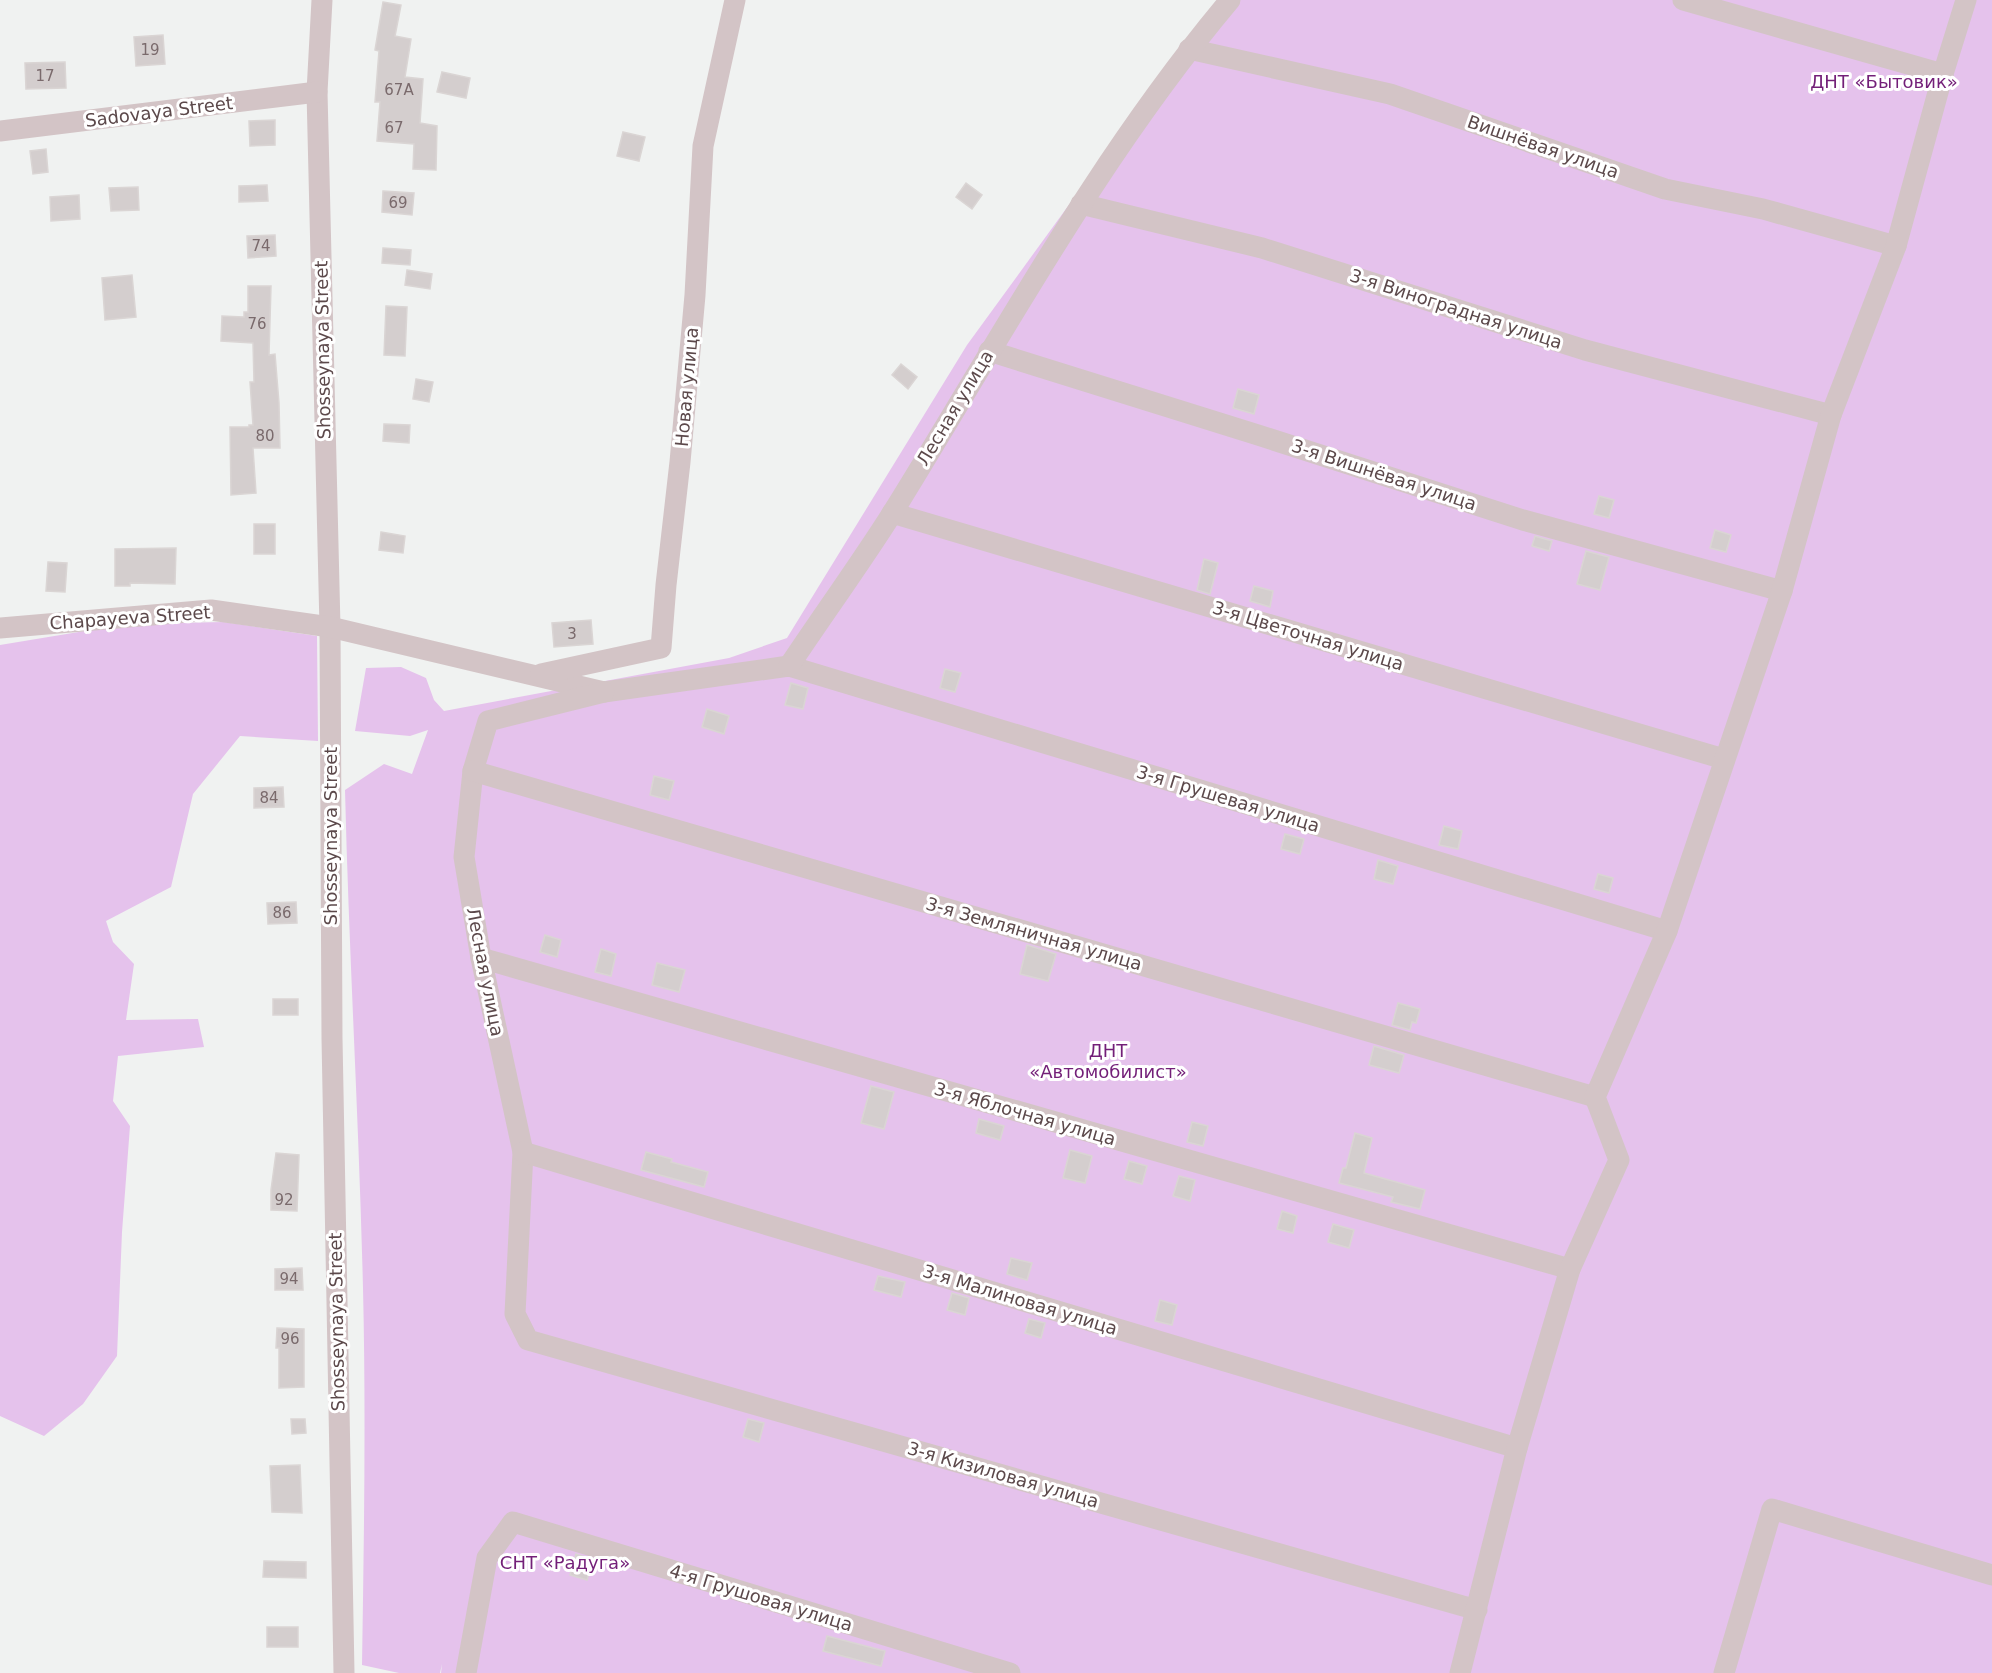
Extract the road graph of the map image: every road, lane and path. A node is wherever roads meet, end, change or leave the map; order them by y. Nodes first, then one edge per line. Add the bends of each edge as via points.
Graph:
1 (321, 0) edge
2 (735, 0) edge
3 (1230, 0) edge
4 (1683, 0) edge
5 (1966, 0) edge
6 (1189, 49) junction
7 (1943, 74) junction
8 (317, 92) junction
9 (0, 131) edge
10 (1081, 204) junction
11 (1896, 246) junction
12 (988, 351) junction
13 (1831, 415) junction
14 (892, 513) junction
15 (1782, 591) junction
16 (330, 627) junction
17 (0, 628) edge
18 (789, 666) junction
19 (536, 675) junction
20 (604, 692) junction
21 (1724, 759) junction
22 (473, 771) junction
23 (1667, 931) junction
24 (481, 958) junction
25 (1595, 1097) junction
26 (523, 1152) junction
27 (1570, 1269) junction
28 (528, 1340) joint
29 (1517, 1448) junction
30 (1992, 1575) edge
31 (1477, 1610) junction
32 (344, 1673) edge
33 (466, 1673) edge
34 (1010, 1673) edge
35 (1461, 1673) edge
36 (1724, 1673) edge

1 - 8 street, Shosseynaya Street
2 - 19 street, Новая улица via 703,146 695,295 661,648
3 - 6 street, Лесная улица
4 - 7 street
5 - 7 street
6 - 10 street, Лесная улица
6 - 11 street, Вишнёвая улица via 1390,94 1665,189 1763,209
7 - 11 street
8 - 9 street, Sadovaya Street
8 - 16 street, Shosseynaya Street
10 - 12 street, Лесная улица
10 - 13 street, 3-я Виноградная улица via 1262,248 1586,350
11 - 13 street
12 - 14 street, Лесная улица
12 - 15 street, 3-я Вишнёвая улица via 1523,520
13 - 15 street
14 - 18 street, Лесная улица
14 - 21 street, 3-я Цветочная улица
15 - 21 street
16 - 17 street, Chapayeva Street via 211,610
16 - 19 street, Лесная улица
16 - 32 street, Shosseynaya Street via 332,1038
18 - 20 street, Лесная улица
18 - 23 street, 3-я Грушевая улица
19 - 20 street, Лесная улица
20 - 22 street, Лесная улица via 488,721
21 - 23 street
22 - 24 street, Лесная улица via 464,857
22 - 25 street, 3-я Земляничная улица
23 - 25 street
24 - 26 street, Лесная улица
24 - 27 street, 3-я Яблочная улица
25 - 27 street via 1619,1160
26 - 28 street, Лесная улица via 515,1314
26 - 29 street, 3-я Малиновая улица
27 - 29 street
28 - 31 street, 3-я Кизиловая улица
29 - 31 street
30 - 36 street via 1772,1509
31 - 35 street
33 - 34 street, 4-я Грушовая улица via 487,1558 513,1522

